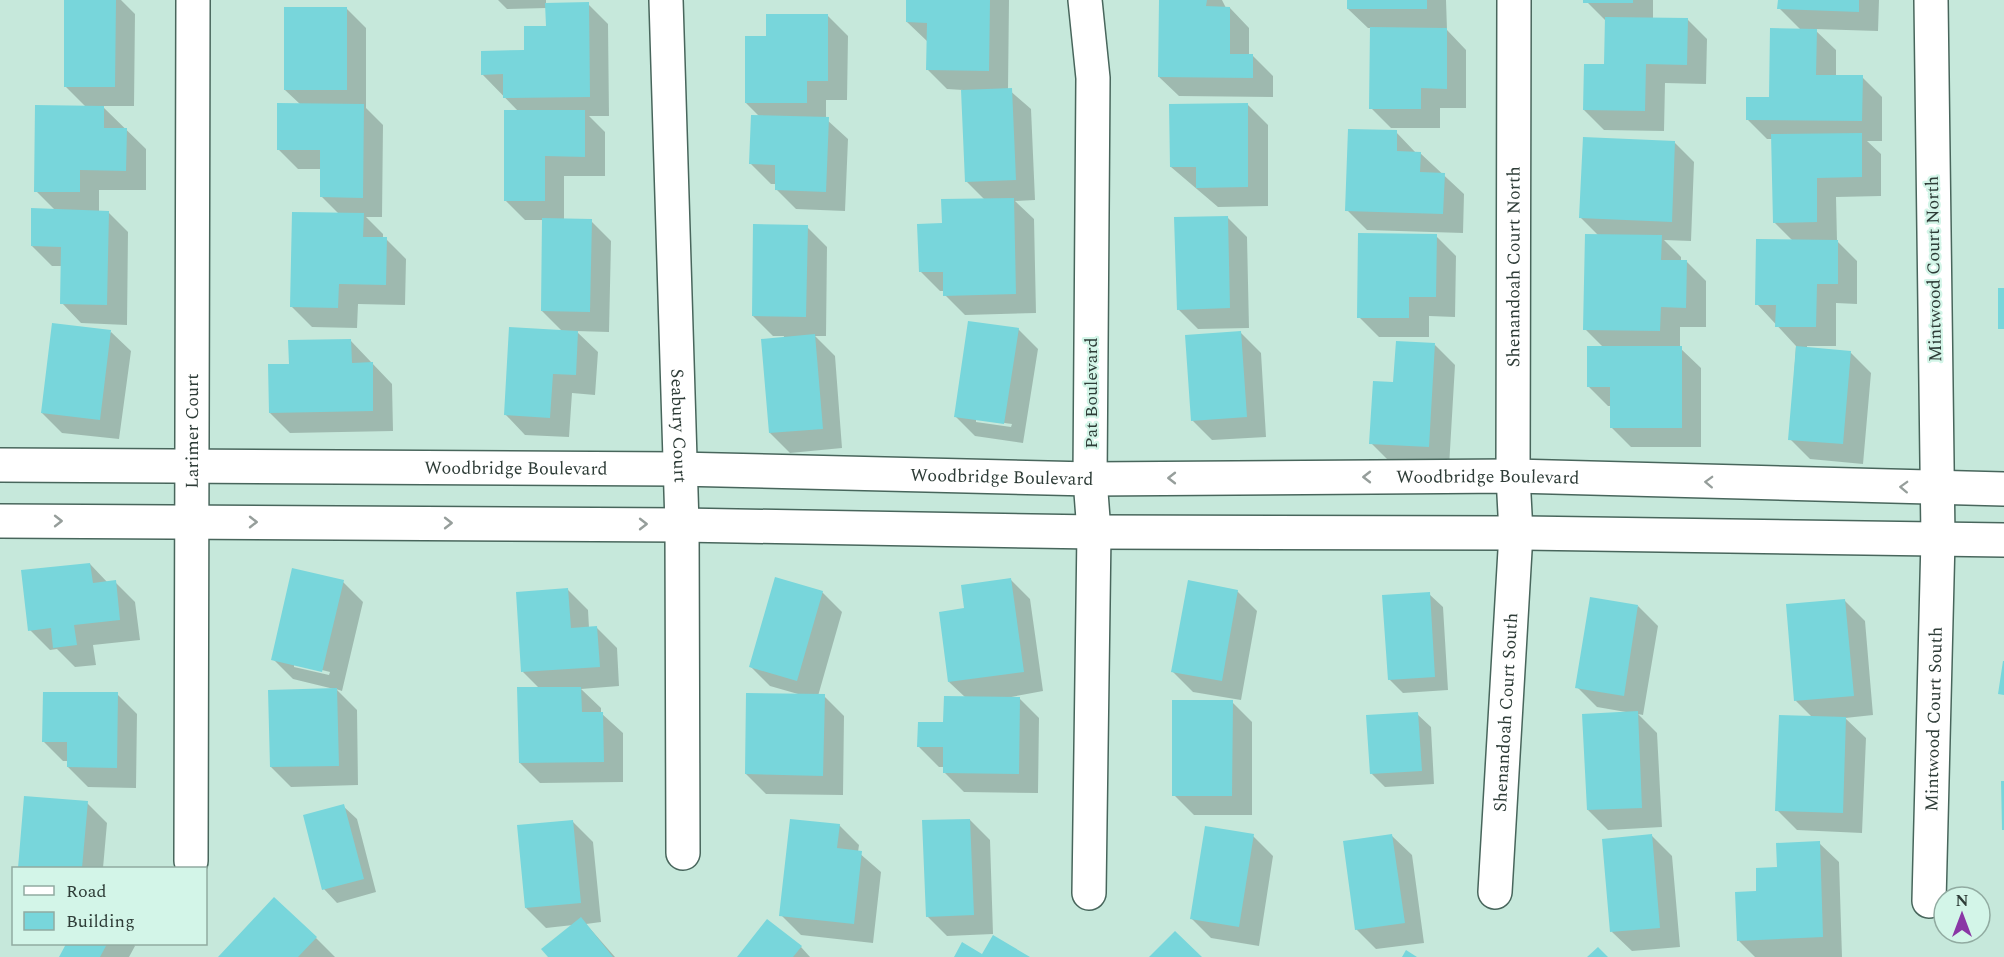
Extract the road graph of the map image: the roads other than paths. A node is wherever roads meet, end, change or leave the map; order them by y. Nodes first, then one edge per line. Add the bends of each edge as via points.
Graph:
1 (193, 0) edge
2 (666, 0) edge
3 (1085, 0) edge
4 (1514, 0) edge
5 (1931, 0) edge
6 (0, 465) edge
7 (192, 467) junction
8 (678, 469) junction
9 (1513, 476) junction
10 (1090, 479) junction
11 (1937, 488) junction
12 (2004, 489) edge
13 (0, 521) edge
14 (194, 522) junction
15 (681, 525) junction
16 (1094, 532) junction
17 (1516, 533) junction
18 (1938, 539) junction
19 (2004, 540) edge
20 (683, 853) dead end
21 (191, 861) dead end
22 (1495, 892) dead end
23 (1089, 893) dead end
24 (1929, 901) dead end

1 - 7 street, Larimer Court
2 - 8 street, Seabury Court
3 - 10 street, Pat Boulevard via 1093,78
4 - 9 street, Shenandoah Court North
5 - 11 street, Mintwood Court North
6 - 7 street, Woodbridge Boulevard
7 - 8 street, Woodbridge Boulevard
7 - 14 street, Larimer Court
8 - 10 street, Woodbridge Boulevard
8 - 15 street, Seabury Court
9 -> 10 street, Woodbridge Boulevard
11 -> 9 street, Woodbridge Boulevard
9 - 17 street, Shenandoah Court North
10 - 16 street, Pat Boulevard
11 - 12 street, Woodbridge Boulevard
11 - 18 street, Mintwood Court North
13 -> 14 street
14 -> 15 street
14 - 21 street, Larimer Court
15 - 16 street
15 - 20 street, Seabury Court
16 - 17 street
16 - 23 street, Pat Boulevard
17 - 18 street
17 - 22 street, Shenandoah Court South
18 - 19 street
18 - 24 street, Mintwood Court South

